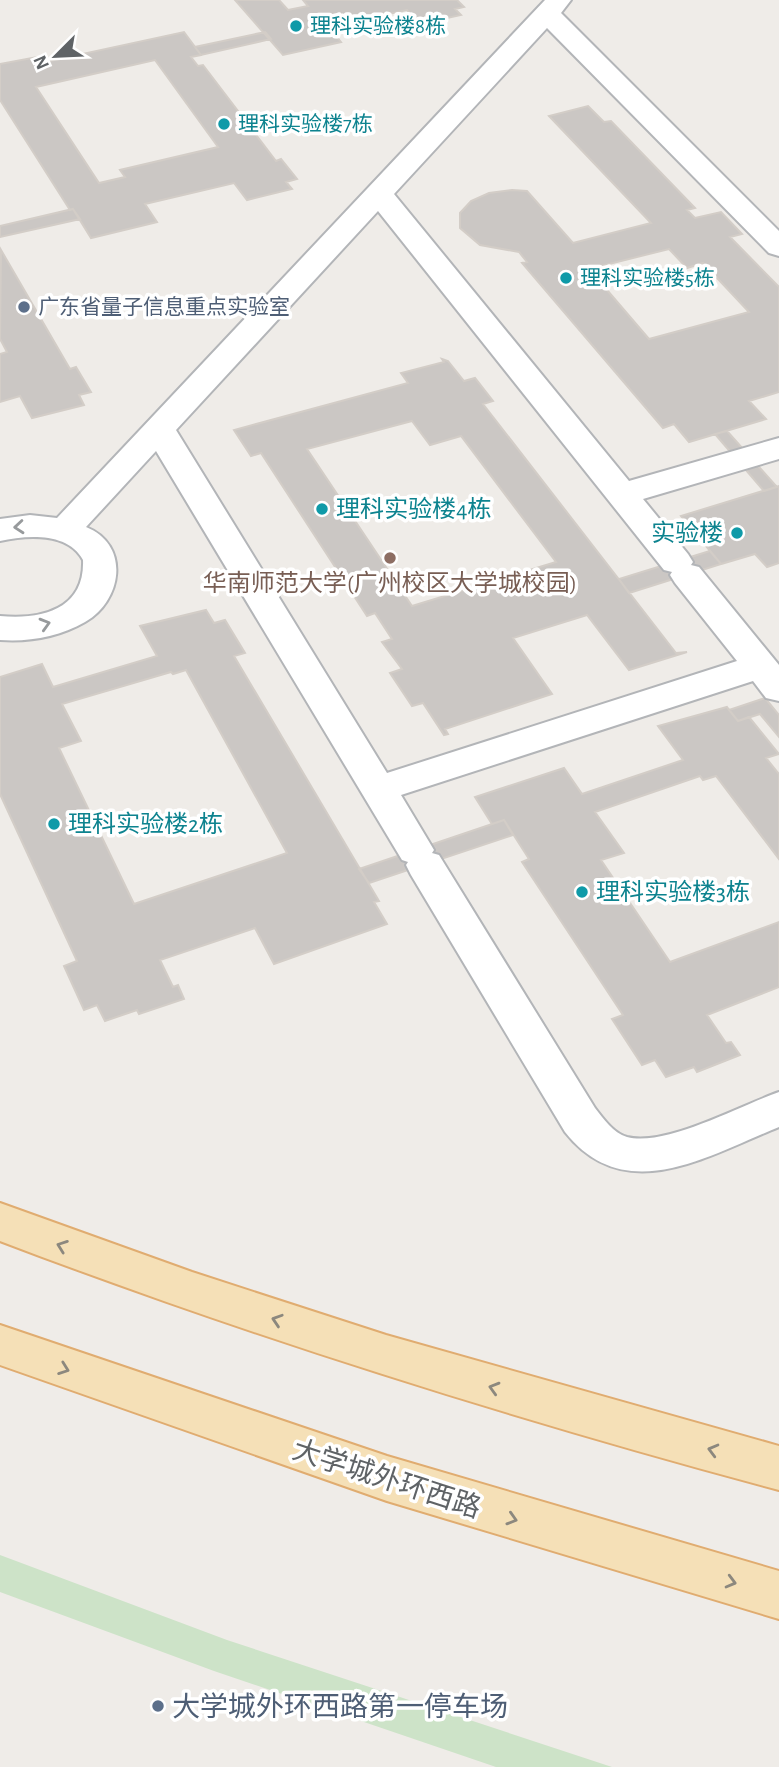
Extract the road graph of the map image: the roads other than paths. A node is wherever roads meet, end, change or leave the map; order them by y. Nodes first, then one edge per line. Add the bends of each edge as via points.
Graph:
1 (553, 6) edge
2 (379, 193) junction
3 (779, 247) edge
4 (159, 429) junction
5 (755, 455) edge
6 (622, 494) junction
7 (0, 530) edge
8 (65, 530) junction
9 (0, 628) edge
10 (769, 678) edge
11 (378, 789) junction
12 (779, 1109) edge
13 (0, 1222) edge
14 (0, 1345) edge
15 (779, 1468) edge
16 (779, 1595) edge

1 - 2 lane
1 - 3 lane
2 - 4 lane
2 - 6 lane
4 - 8 lane
4 - 11 lane
5 - 6 lane
6 - 10 lane
8 -> 7 lane via 27,526
9 -> 8 lane via 51,624 86,604 97,590 100,562 81,538
10 - 11 lane
11 - 12 lane via 580,1120 602,1146 628,1155 656,1156
15 -> 13 main road via 601,1420 213,1300
14 -> 16 main road, 大学城外环西路 via 163,1406 443,1497

